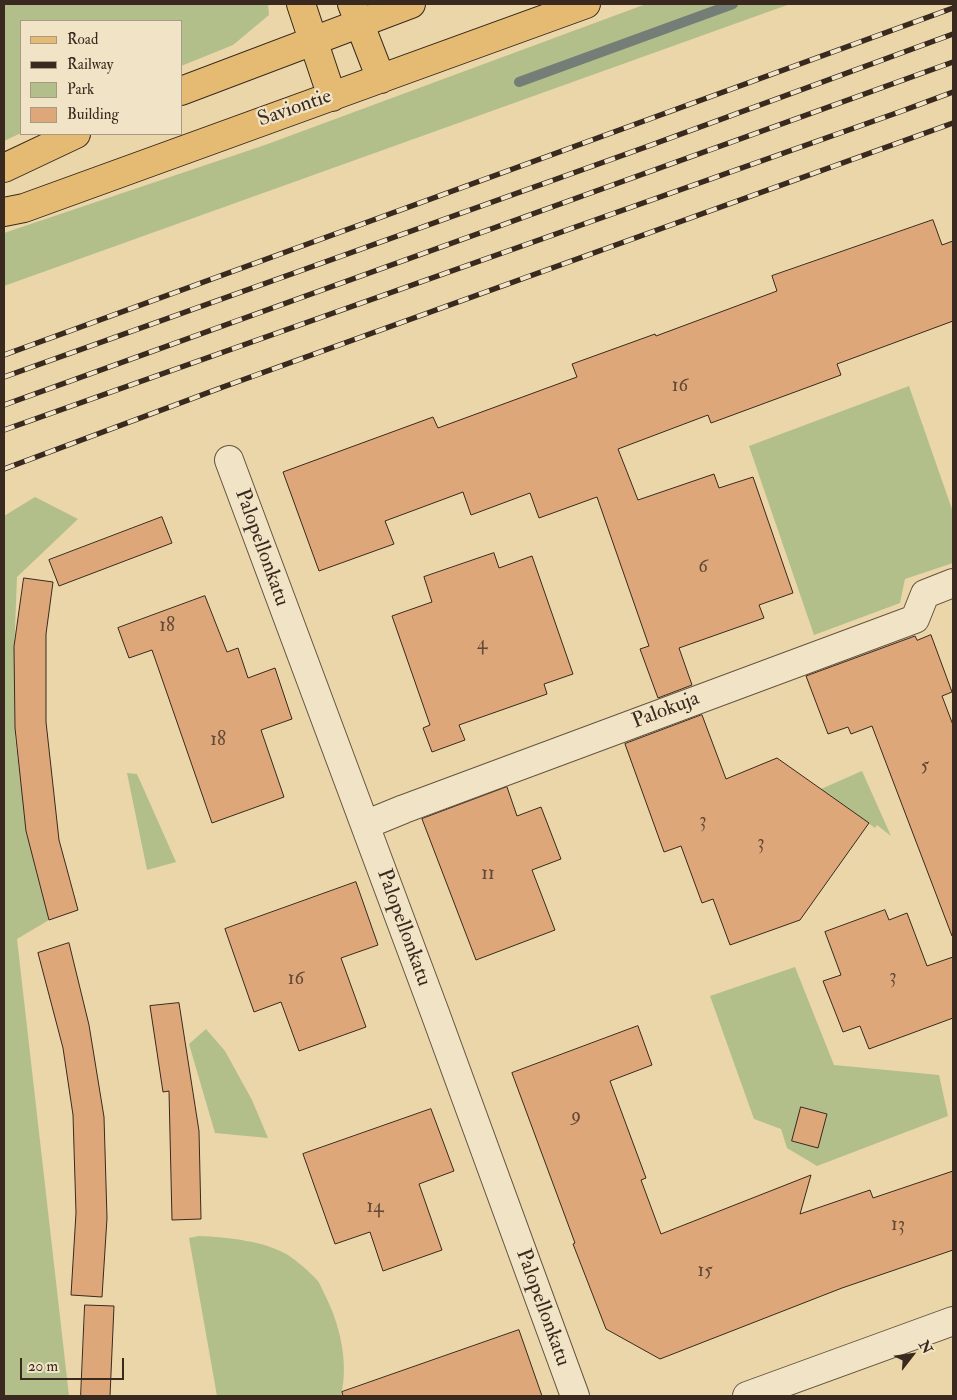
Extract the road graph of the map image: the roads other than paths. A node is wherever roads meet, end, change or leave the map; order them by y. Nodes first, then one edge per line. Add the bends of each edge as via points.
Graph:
1 (301, 4) edge
2 (411, 4) edge
3 (586, 4) edge
4 (355, 13) edge
5 (314, 41) junction
6 (381, 79) junction
7 (182, 91) edge
8 (332, 97) junction
9 (74, 135) edge
10 (4, 168) edge
11 (4, 212) edge
12 (229, 460) dead end
13 (953, 583) edge
14 (365, 825) junction
15 (953, 1321) edge
16 (575, 1396) edge
17 (747, 1396) edge

1 - 5 main road
2 - 4 main road
3 - 6 main road, Saviontie
4 - 5 main road
4 - 6 main road
5 - 7 main road
5 - 8 main road
6 - 8 main road, Saviontie
8 - 11 main road, Saviontie via 24,208
9 - 10 main road
12 - 14 street, Palopellonkatu
13 - 14 street, Palokuja via 925,594 915,619
14 - 16 street, Palopellonkatu
15 - 17 street

